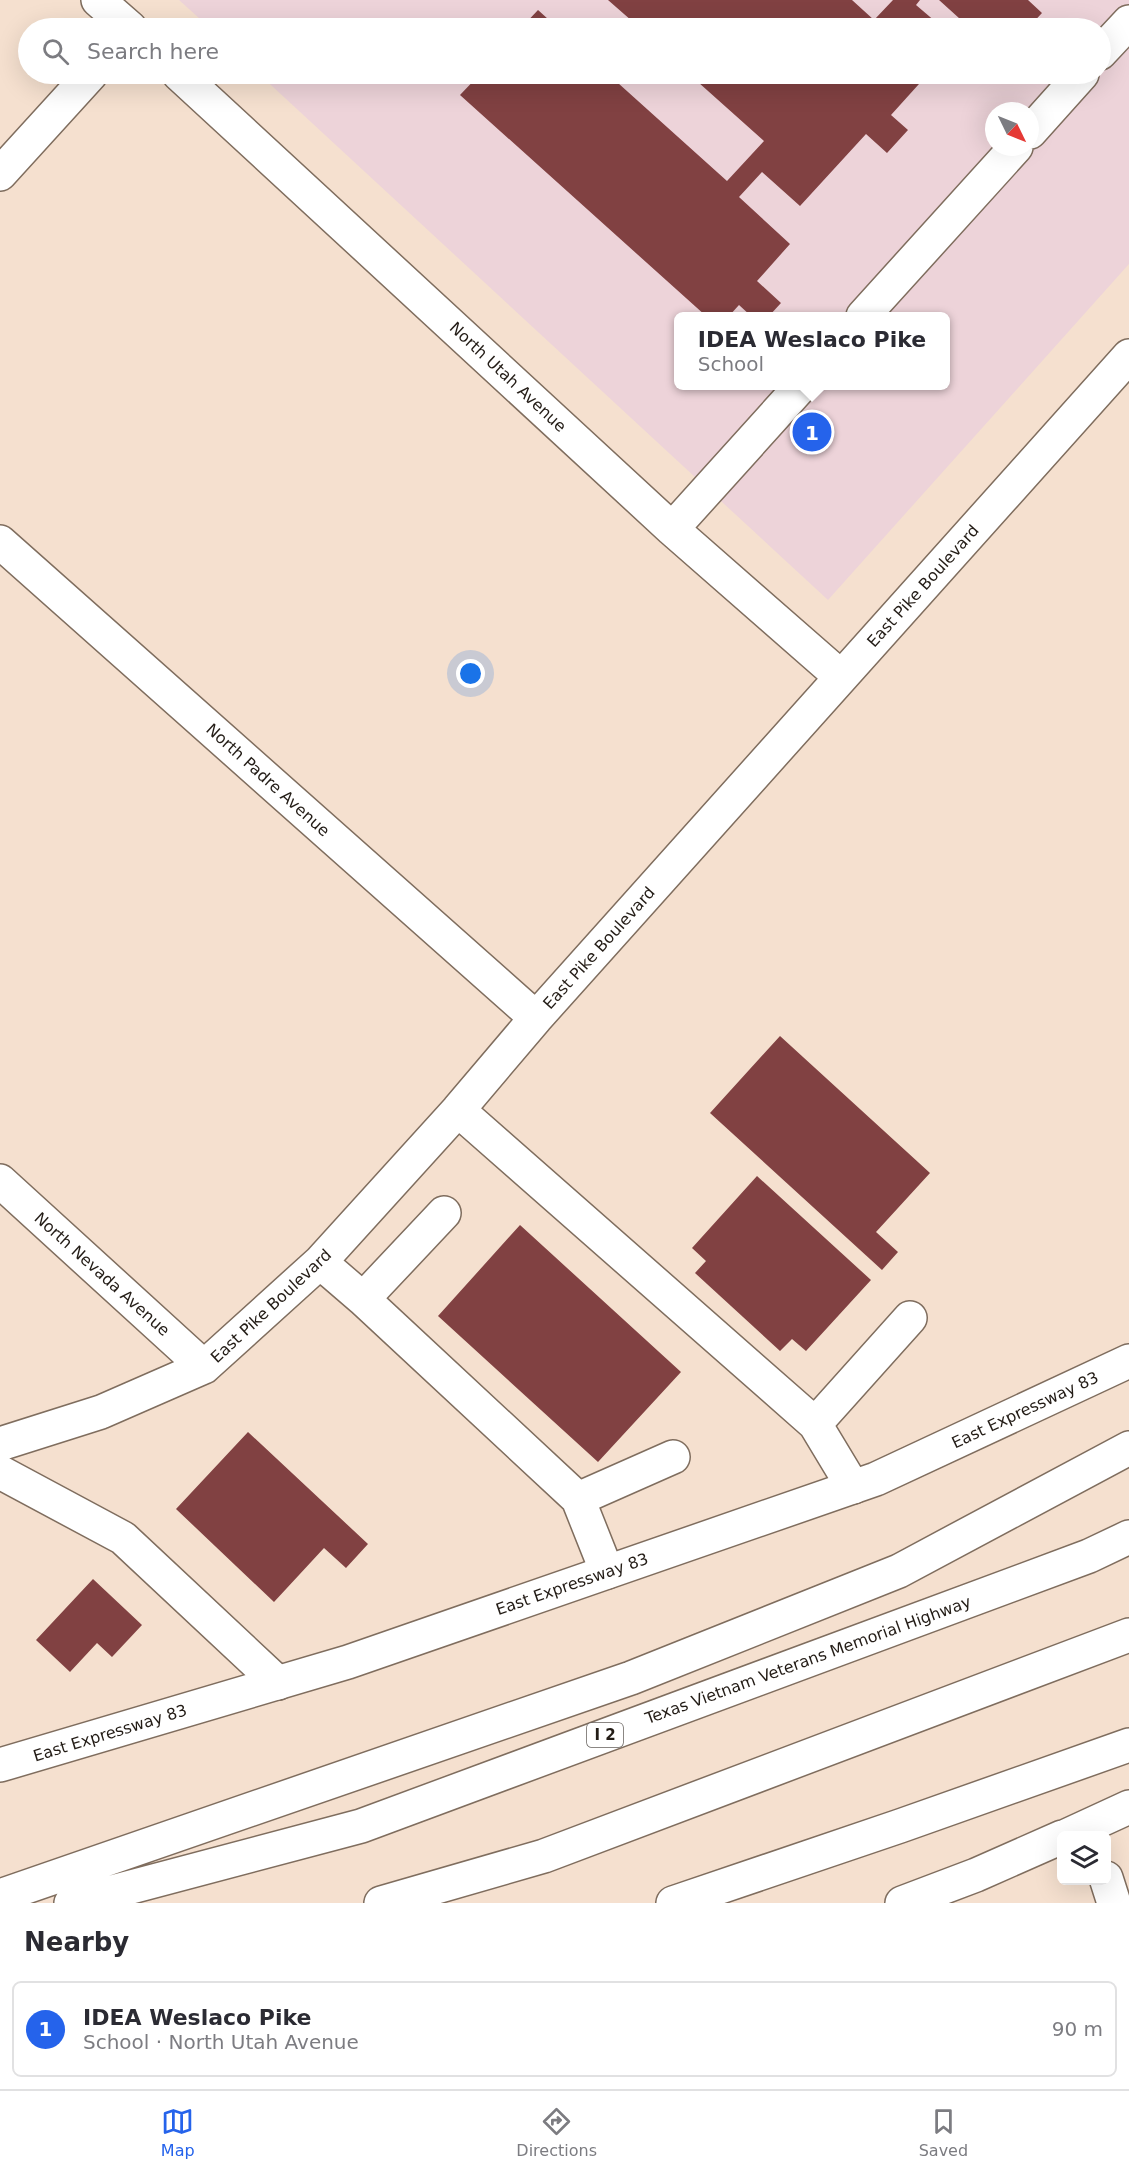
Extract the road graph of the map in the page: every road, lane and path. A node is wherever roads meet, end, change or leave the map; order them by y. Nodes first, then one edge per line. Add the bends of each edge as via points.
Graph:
1 (98, 0) edge
2 (119, 18) edge
3 (1129, 22) edge
4 (1111, 42) edge
5 (83, 84) edge
6 (190, 84) edge
7 (1073, 84) edge
8 (1039, 122) edge
9 (1008, 156) edge
10 (0, 174) edge
11 (867, 312) edge
12 (1129, 356) edge
13 (797, 390) edge
14 (672, 529) junction
15 (0, 542) edge
16 (841, 677) junction
17 (536, 1018) junction
18 (458, 1110) junction
19 (0, 1181) edge
20 (444, 1212) dead end
21 (320, 1262) junction
22 (363, 1299) junction
23 (910, 1318) dead end
24 (1129, 1361) edge
25 (204, 1367) junction
26 (815, 1424) junction
27 (0, 1444) edge
28 (1129, 1448) edge
29 (673, 1457) dead end
30 (0, 1472) edge
31 (853, 1487) junction
32 (578, 1498) junction
33 (1129, 1537) edge
34 (607, 1572) junction
35 (1129, 1635) edge
36 (278, 1683) junction
37 (1129, 1745) edge
38 (0, 1765) edge
39 (1129, 1808) edge
40 (1082, 1831) edge
41 (1057, 1842) edge
42 (1109, 1885) edge
43 (0, 1896) edge
44 (71, 1903) edge
45 (381, 1903) edge
46 (673, 1903) edge
47 (902, 1903) edge
48 (1114, 1903) edge

1 - 2 main road
3 - 4 main road
5 - 10 main road
6 - 14 main road, North Utah Avenue
7 - 8 main road
9 - 11 main road
12 - 16 main road, East Pike Boulevard
13 - 14 main road
14 - 16 main road, North Utah Avenue
15 - 17 main road, North Padre Avenue
16 - 17 main road, East Pike Boulevard
17 - 18 main road, East Pike Boulevard
18 - 21 main road, East Pike Boulevard
18 - 26 main road
19 - 25 main road, North Nevada Avenue
20 - 22 main road
21 - 22 main road
21 - 25 main road, East Pike Boulevard
22 - 32 main road
23 - 26 main road
24 - 31 main road, East Expressway 83
25 - 27 main road, East Pike Boulevard via 101,1412
26 - 31 main road
28 - 43 main road via 899,1571 631,1678
29 - 32 main road
30 - 36 main road via 123,1538
31 - 34 main road, East Expressway 83
32 - 34 main road
33 - 44 main road, Texas Vietnam Veterans Memorial Highway / I 2 via 1089,1556 361,1826
34 - 36 main road, East Expressway 83
35 - 45 main road via 544,1856
36 - 38 main road, East Expressway 83
37 - 46 main road
39 - 40 main road
41 - 47 main road
42 - 48 main road

